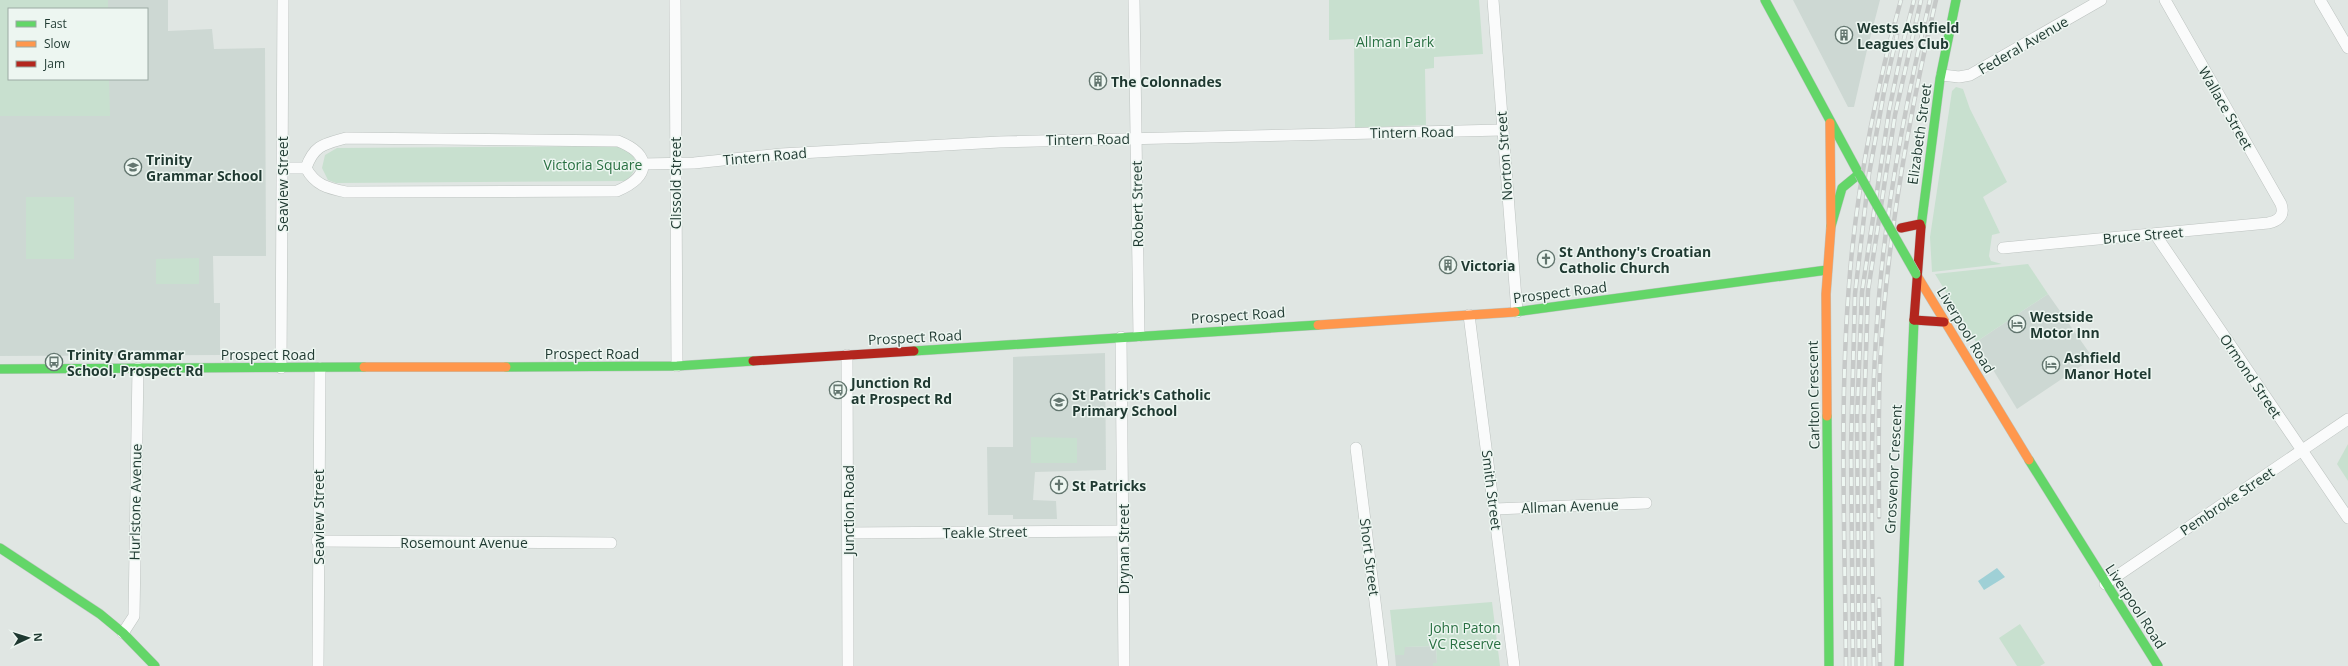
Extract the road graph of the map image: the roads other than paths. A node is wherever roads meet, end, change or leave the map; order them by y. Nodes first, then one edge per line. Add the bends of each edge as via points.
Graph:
1 (283, 0) edge
2 (675, 0) edge
3 (1134, 0) edge
4 (1493, 0) edge
5 (1765, 0) edge
6 (1956, 0) edge
7 (2101, 0) edge
8 (2165, 0) edge
9 (2320, 0) edge
10 (2348, 48) edge
11 (1942, 75) junction
12 (1830, 123) junction
13 (1502, 130) junction
14 (1136, 138) junction
15 (643, 164) junction
16 (676, 164) junction
17 (282, 168) junction
18 (306, 168) junction
19 (1859, 174) junction
20 (2281, 217) joint
21 (1920, 224) junction
22 (1831, 226) junction
23 (1890, 231) junction
24 (2155, 234) junction
25 (2003, 248) dead end
26 (1827, 270) junction
27 (1916, 274) junction
28 (1517, 312) junction
29 (1469, 315) junction
30 (1914, 320) junction
31 (1944, 322) junction
32 (1139, 336) junction
33 (1121, 337) junction
34 (846, 355) junction
35 (677, 366) junction
36 (138, 368) junction
37 (282, 368) junction
38 (320, 368) junction
39 (0, 369) edge
40 (2348, 419) edge
41 (1356, 448) dead end
42 (2302, 450) junction
43 (1646, 503) dead end
44 (1494, 509) junction
45 (2348, 518) edge
46 (1123, 531) junction
47 (848, 533) junction
48 (317, 541) junction
49 (610, 543) dead end
50 (2, 553) edge
51 (2105, 584) junction
52 (123, 633) junction
53 (154, 666) edge
54 (318, 666) edge
55 (848, 666) edge
56 (1124, 666) edge
57 (1383, 666) edge
58 (1514, 666) edge
59 (1829, 666) edge
60 (1900, 666) edge
61 (2158, 666) edge

1 - 17 street, Seaview Street
2 - 16 street, Clissold Street
3 - 14 street, Robert Street
4 - 13 street, Norton Street
5 - 12 main road, Liverpool Road
6 - 11 main road, Elizabeth Street
7 - 11 street, Federal Avenue via 1970,75
8 - 20 street, Wallace Street via 2281,204
9 - 10 street
11 - 21 main road, Elizabeth Street
12 - 19 main road, Liverpool Road
12 - 22 main road, Carlton Crescent
13 - 14 street, Tintern Road
13 - 28 street, Norton Street
14 - 16 street, Tintern Road via 999,142 781,154
14 - 32 street, Robert Street
15 - 16 street
15 - 18 street via 642,174 632,185 617,191 480,193 346,192 330,189 312,180
15 - 18 street via 642,156 633,147 618,141 346,138 324,144 311,153
16 - 35 street, Clissold Street
17 - 18 street
17 - 37 street, Seaview Street
19 - 22 main road via 1842,188
19 - 23 main road, Liverpool Road, bridge
20 - 24 street, Bruce Street via 2268,223
21 - 23 main road
21 - 27 main road, Elizabeth Street
22 - 26 main road, Carlton Crescent
23 - 27 main road, Liverpool Road, bridge
24 - 25 street, Bruce Street
24 - 42 street, Ormond Street
26 - 28 main road, Prospect Road
26 - 59 main road, Carlton Crescent
27 - 30 main road, Grosvenor Crescent
27 - 31 main road, Liverpool Road
28 - 29 main road, Prospect Road
29 - 32 main road, Prospect Road
29 - 44 street, Smith Street
30 - 31 main road
30 - 60 main road, Grosvenor Crescent via 1899,640
31 - 51 main road, Liverpool Road
32 - 33 main road, Prospect Road
33 - 34 main road, Prospect Road
33 - 46 street, Drynan Street
34 - 35 main road, Prospect Road
34 - 47 street, Junction Road
35 - 38 main road, Prospect Road
36 - 37 main road, Prospect Road
36 - 39 main road, Prospect Road
36 - 52 street, Hurlstone Avenue via 134,616
37 - 38 main road, Prospect Road
38 - 48 street, Seaview Street
40 - 42 street, Pembroke Street
41 - 57 street, Short Street
42 - 45 street, Ormond Street
42 - 51 street, Pembroke Street
43 - 44 street, Allman Avenue
44 - 58 street, Smith Street
46 - 47 street, Teakle Street
46 - 56 street, Drynan Street
47 - 55 street, Junction Road
48 - 49 street, Rosemount Avenue
48 - 54 street, Seaview Street
50 - 52 main road via 88,606
51 - 61 main road, Liverpool Road
52 - 53 main road

